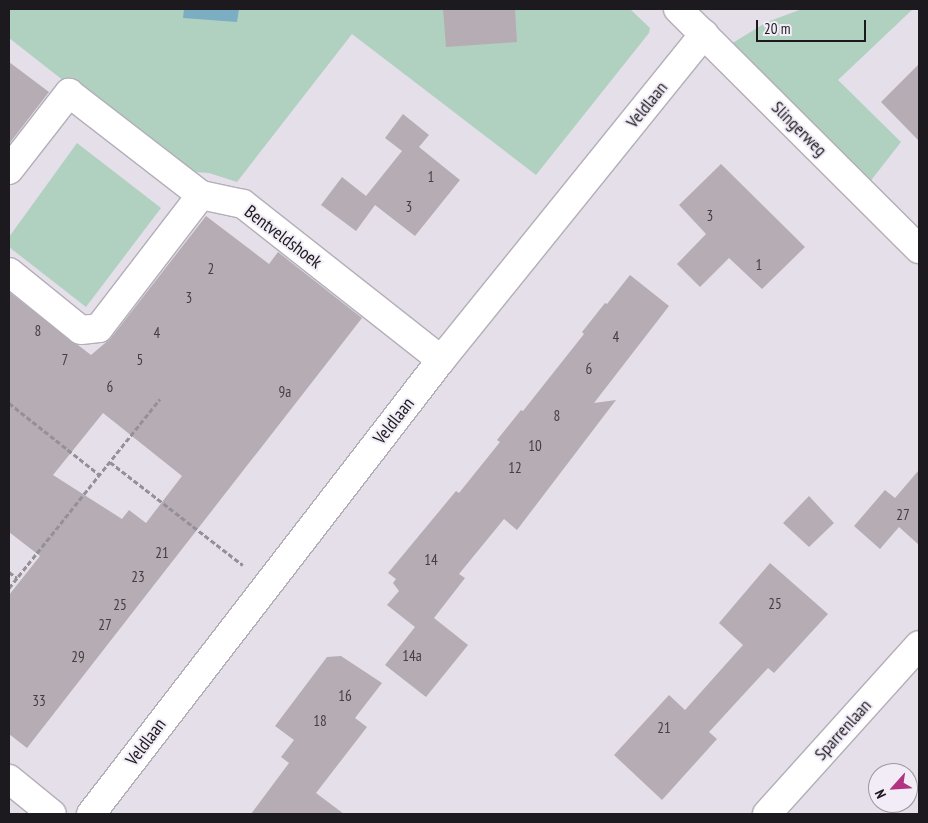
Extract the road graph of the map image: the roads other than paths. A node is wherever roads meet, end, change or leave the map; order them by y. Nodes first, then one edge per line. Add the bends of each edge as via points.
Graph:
1 (678, 9) edge
2 (704, 34) junction
3 (9, 170) edge
4 (201, 195) junction
5 (919, 249) edge
6 (9, 272) edge
7 (441, 360) junction
8 (919, 645) edge
9 (9, 779) edge
10 (52, 814) edge
11 (91, 814) edge
12 (767, 814) edge

1 - 2 street, Slingerweg
2 - 5 street, Slingerweg
2 - 7 street, Veldlaan
3 - 4 street, Bentveldshoek via 70,93
4 - 6 street via 98,328 81,330
4 - 7 street, Bentveldshoek via 244,204
7 - 11 street, Veldlaan
8 - 12 street, Sparrenlaan
9 - 10 street

